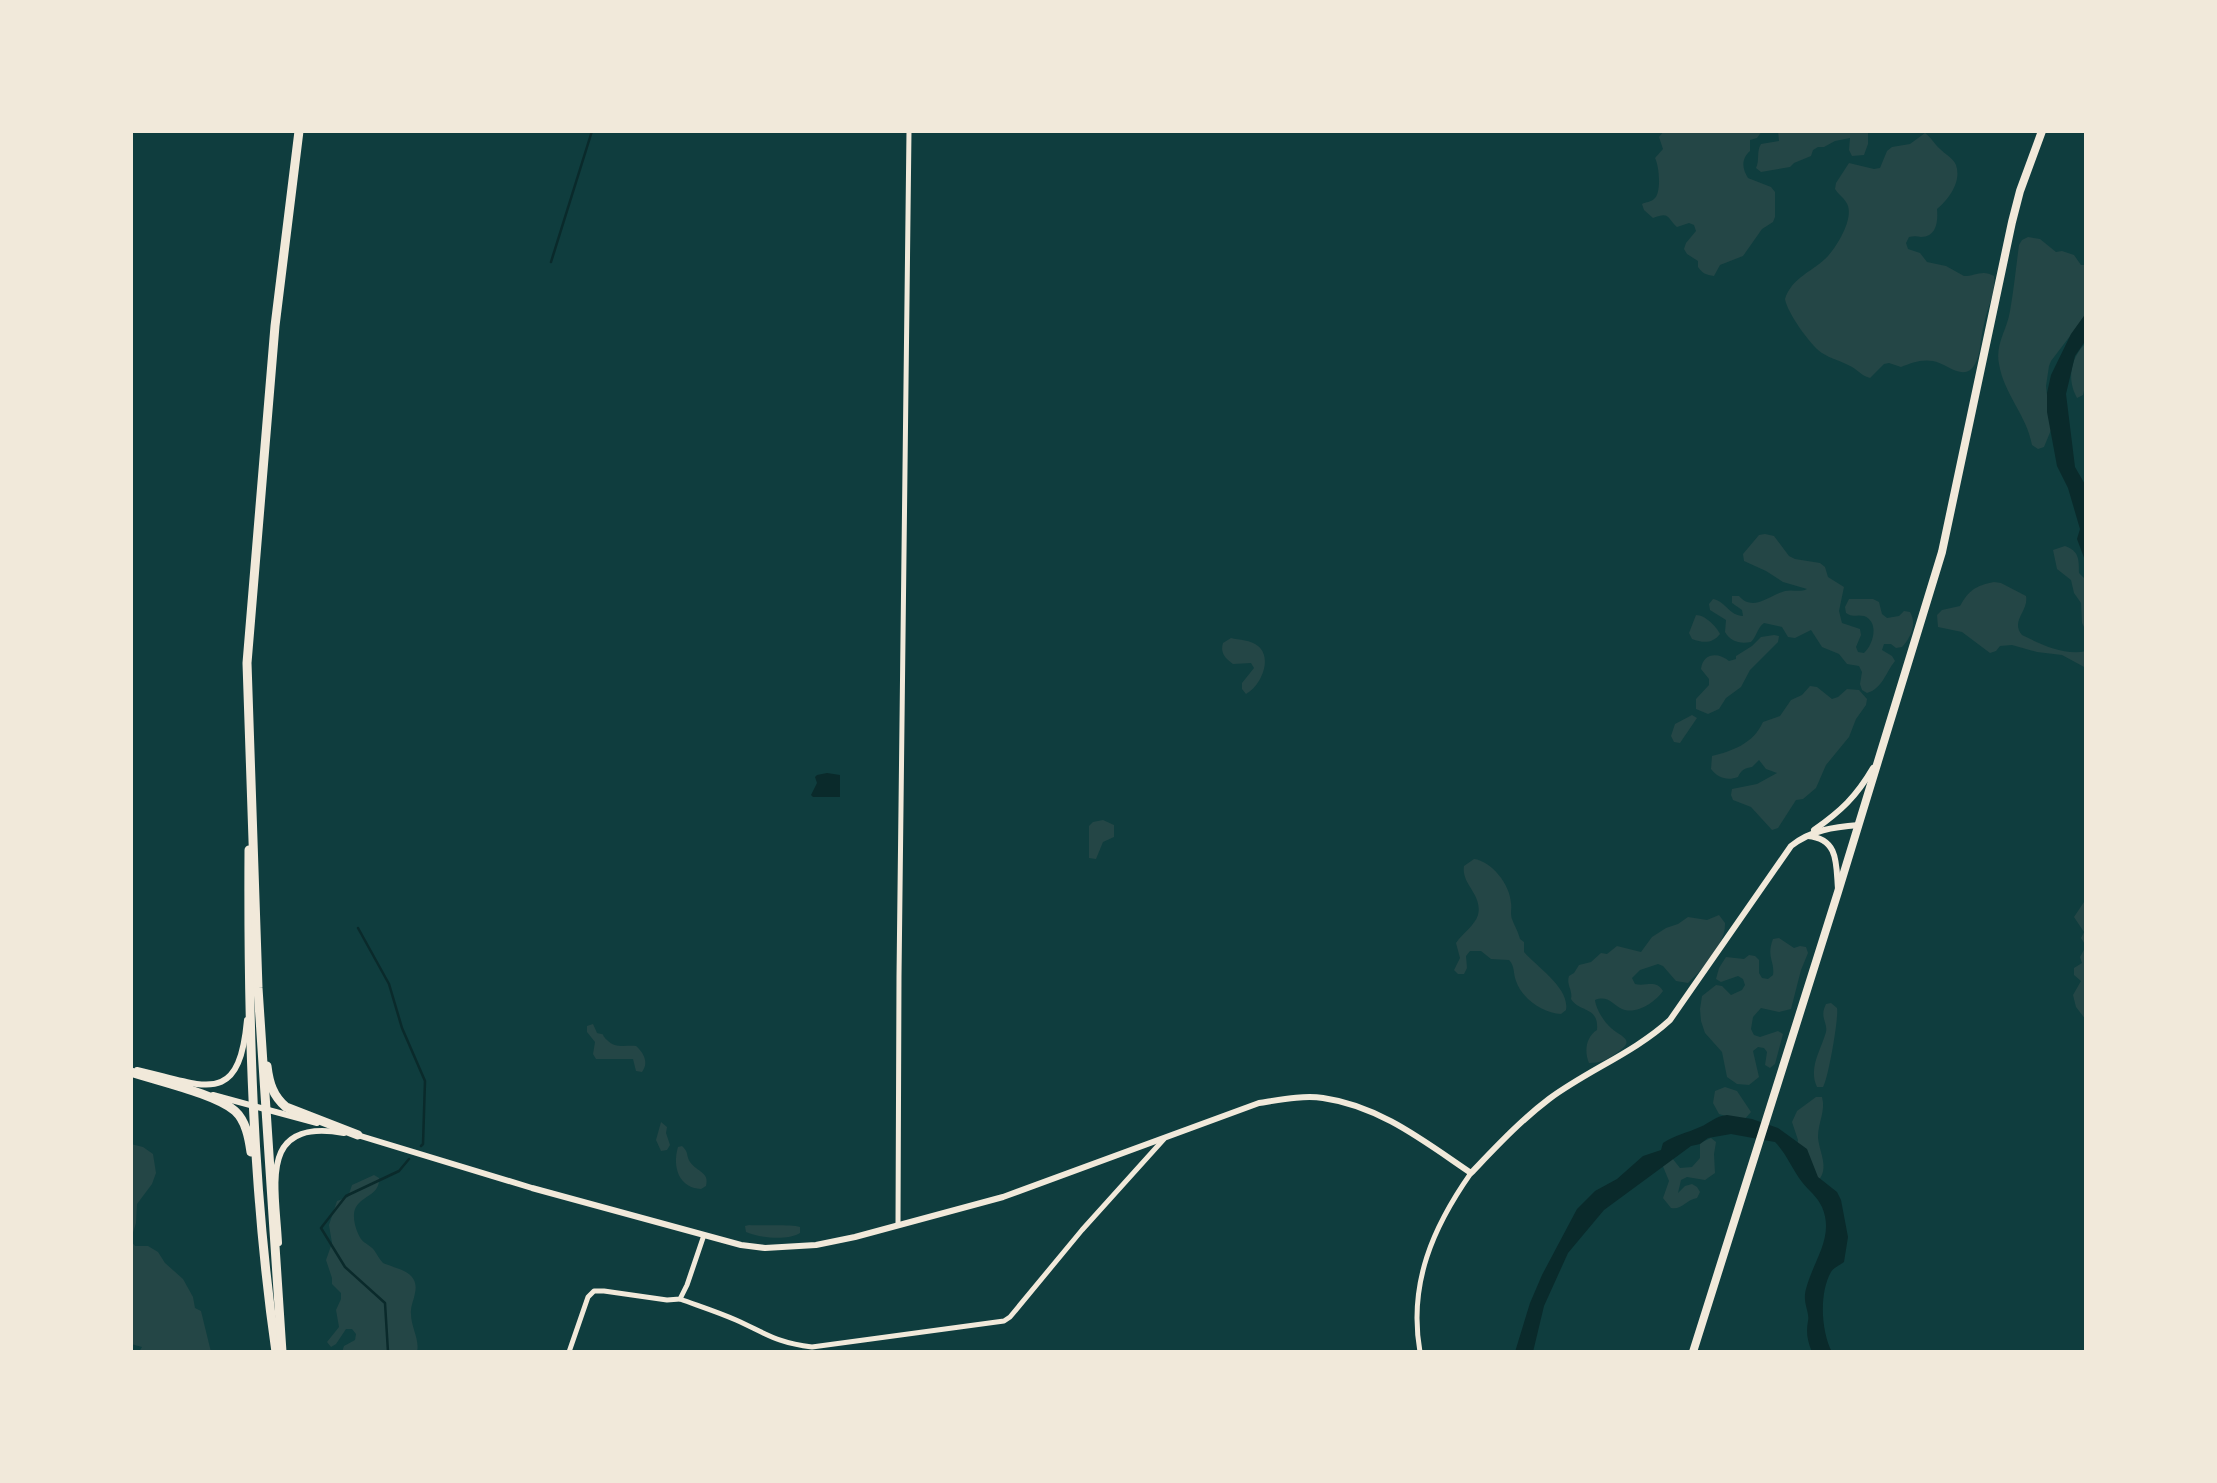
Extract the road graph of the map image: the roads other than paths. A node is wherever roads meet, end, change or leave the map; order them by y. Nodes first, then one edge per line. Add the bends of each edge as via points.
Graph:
1 (299, 131) edge
2 (909, 131) edge
3 (2042, 131) edge
4 (1880, 758) junction
5 (1859, 825) junction
6 (1806, 836) junction
7 (1838, 892) junction
8 (253, 906) junction
9 (131, 1071) edge
10 (252, 1106) junction
11 (265, 1109) junction
12 (358, 1135) junction
13 (1165, 1138) junction
14 (1471, 1173) junction
15 (898, 1225) junction
16 (704, 1235) junction
17 (680, 1299) junction
18 (276, 1312) junction
19 (279, 1352) edge
20 (569, 1352) edge
21 (1420, 1352) edge
22 (1693, 1352) edge

1 - 8 highway via 275,326 247,663
2 - 15 street
3 - 4 main road via 2012,222 1942,552
4 - 5 main road
4 - 6 street via 1849,804
5 - 6 street
5 - 7 main road
6 - 7 street via 1828,842 1833,850
6 - 14 street via 1782,856 1670,1020 1645,1041 1549,1099
7 - 22 main road
8 - 9 street via 244,1049 236,1071 213,1085
8 - 10 highway
8 - 11 highway
8 - 12 highway via 272,1090 286,1107
9 - 10 street
9 - 18 highway via 209,1098 240,1118 250,1143
10 - 11 street
10 - 18 highway
11 - 12 street
11 - 18 highway
12 - 16 street
12 - 18 street via 314,1129 291,1138 280,1151 276,1165
13 - 14 street via 1259,1102 1321,1098 1374,1112
13 - 15 street via 1003,1197
13 - 17 street via 1004,1321 812,1347 769,1338
14 - 21 street via 1441,1220 1424,1263 1417,1304
15 - 16 street via 791,1247 753,1246
16 - 17 street
17 - 20 street via 594,1291
18 - 19 highway

